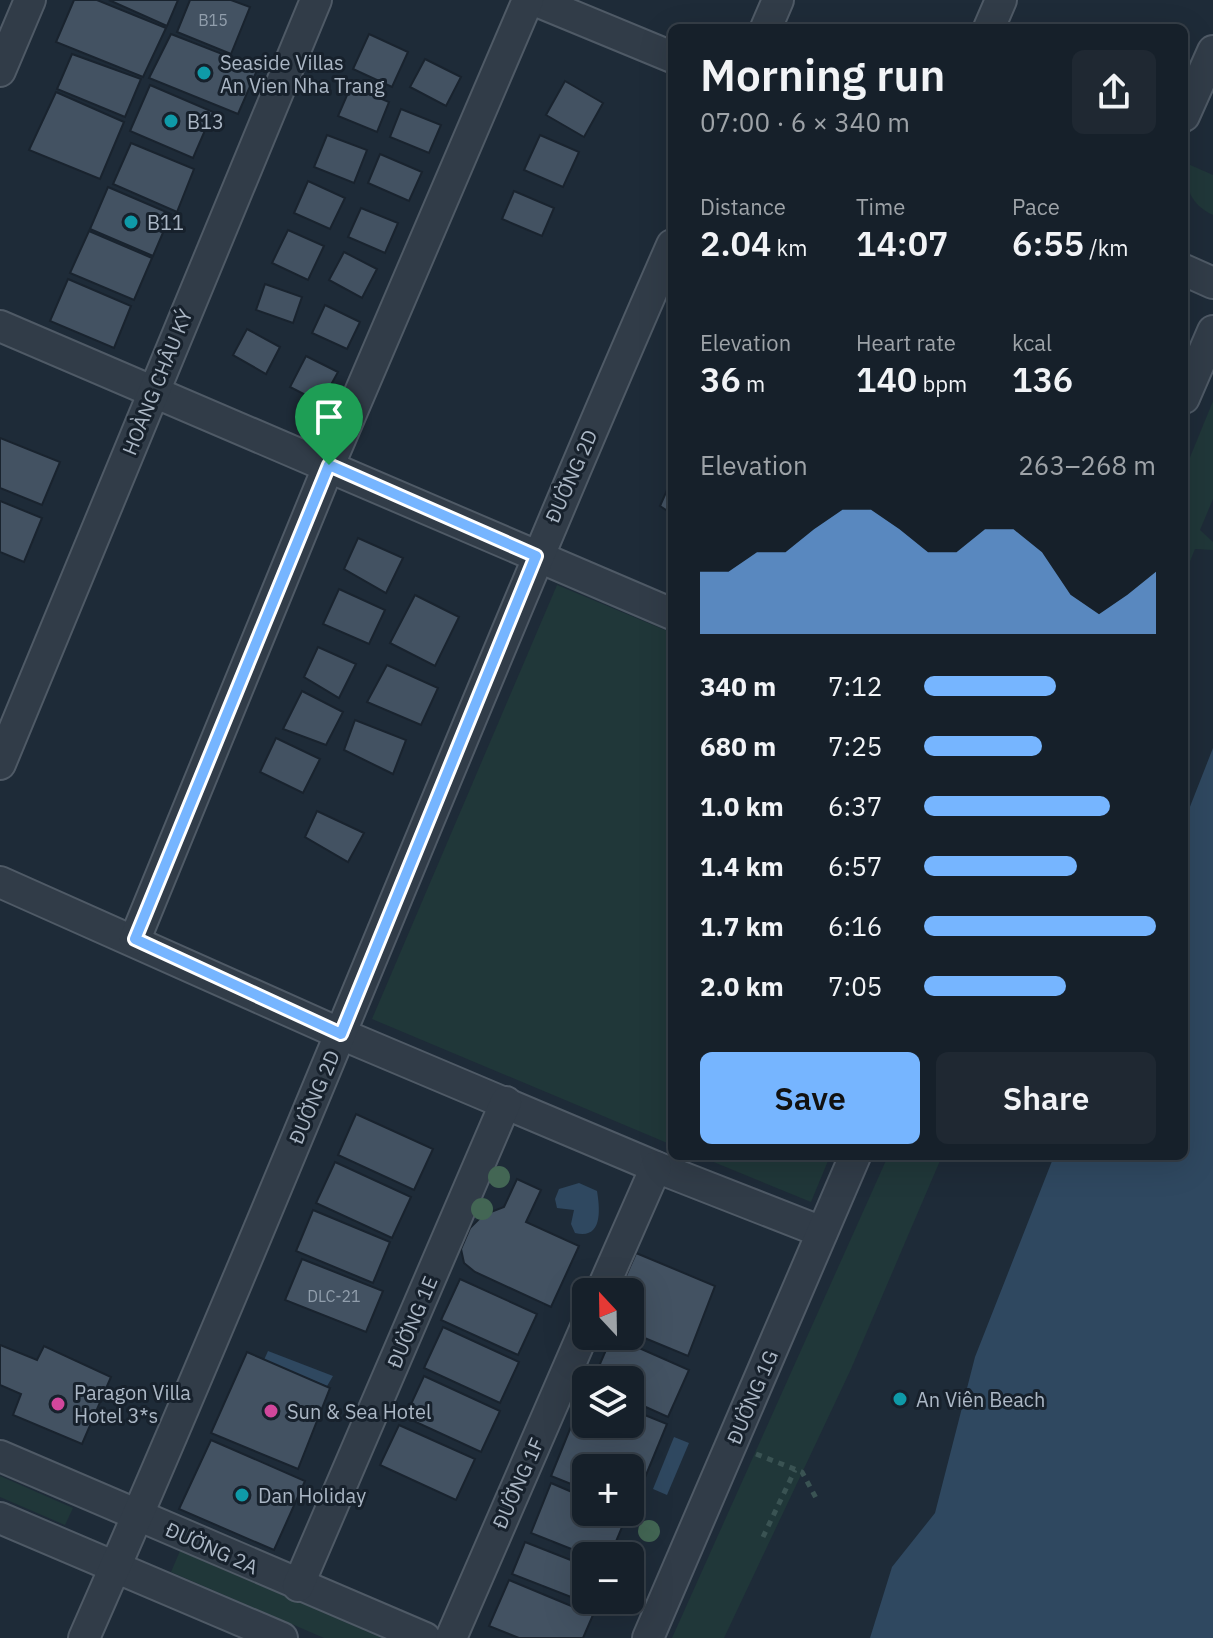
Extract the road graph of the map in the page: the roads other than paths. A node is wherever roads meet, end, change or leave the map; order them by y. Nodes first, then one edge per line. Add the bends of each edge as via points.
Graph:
1 (30, 0) edge
2 (316, 0) edge
3 (531, 0) edge
4 (778, 0) edge
5 (1001, 0) edge
6 (768, 24) edge
7 (991, 24) edge
8 (1213, 51) edge
9 (668, 55) edge
10 (0, 71) edge
11 (1188, 107) edge
12 (668, 254) edge
13 (1188, 272) edge
14 (1213, 283) edge
15 (0, 326) edge
16 (1213, 331) edge
17 (1188, 389) edge
18 (152, 393) junction
19 (329, 465) junction
20 (536, 556) junction
21 (668, 612) edge
22 (0, 764) edge
23 (0, 882) edge
24 (135, 939) junction
25 (341, 1034) junction
26 (506, 1102) junction
27 (853, 1160) edge
28 (656, 1167) junction
29 (822, 1232) junction
30 (607, 1278) edge
31 (576, 1350) edge
32 (0, 1456) edge
33 (135, 1515) junction
34 (0, 1518) edge
35 (116, 1566) junction
36 (298, 1586) junction
37 (84, 1638) edge
38 (282, 1638) edge
39 (425, 1638) edge
40 (451, 1638) edge
41 (648, 1638) edge

1 - 10 street
2 - 18 street, HOÀNG CHÂU KÝ
3 - 9 street
3 - 19 street
4 - 6 street
5 - 7 street
8 - 11 street
12 - 20 street, ĐƯỜNG 2D
13 - 14 street
15 - 18 street
16 - 17 street
18 - 19 street
18 - 22 street, HOÀNG CHÂU KÝ
19 - 20 street
19 - 24 street
20 - 21 street
20 - 25 street, ĐƯỜNG 2D
23 - 24 street
24 - 25 street
25 - 26 street
25 - 33 street, ĐƯỜNG 2D
26 - 28 street
26 - 36 street, ĐƯỜNG 1E
27 - 29 street, ĐƯỜNG 1G
28 - 29 street
28 - 30 street
29 - 41 street, ĐƯỜNG 1G
31 - 40 street, ĐƯỜNG 1F
32 - 33 street, ĐƯỜNG 2A
33 - 35 street, ĐƯỜNG 2D
33 - 36 street, ĐƯỜNG 2A
34 - 35 street
35 - 37 street, ĐƯỜNG 2D
35 - 38 street
36 - 39 street, ĐƯỜNG 2A

